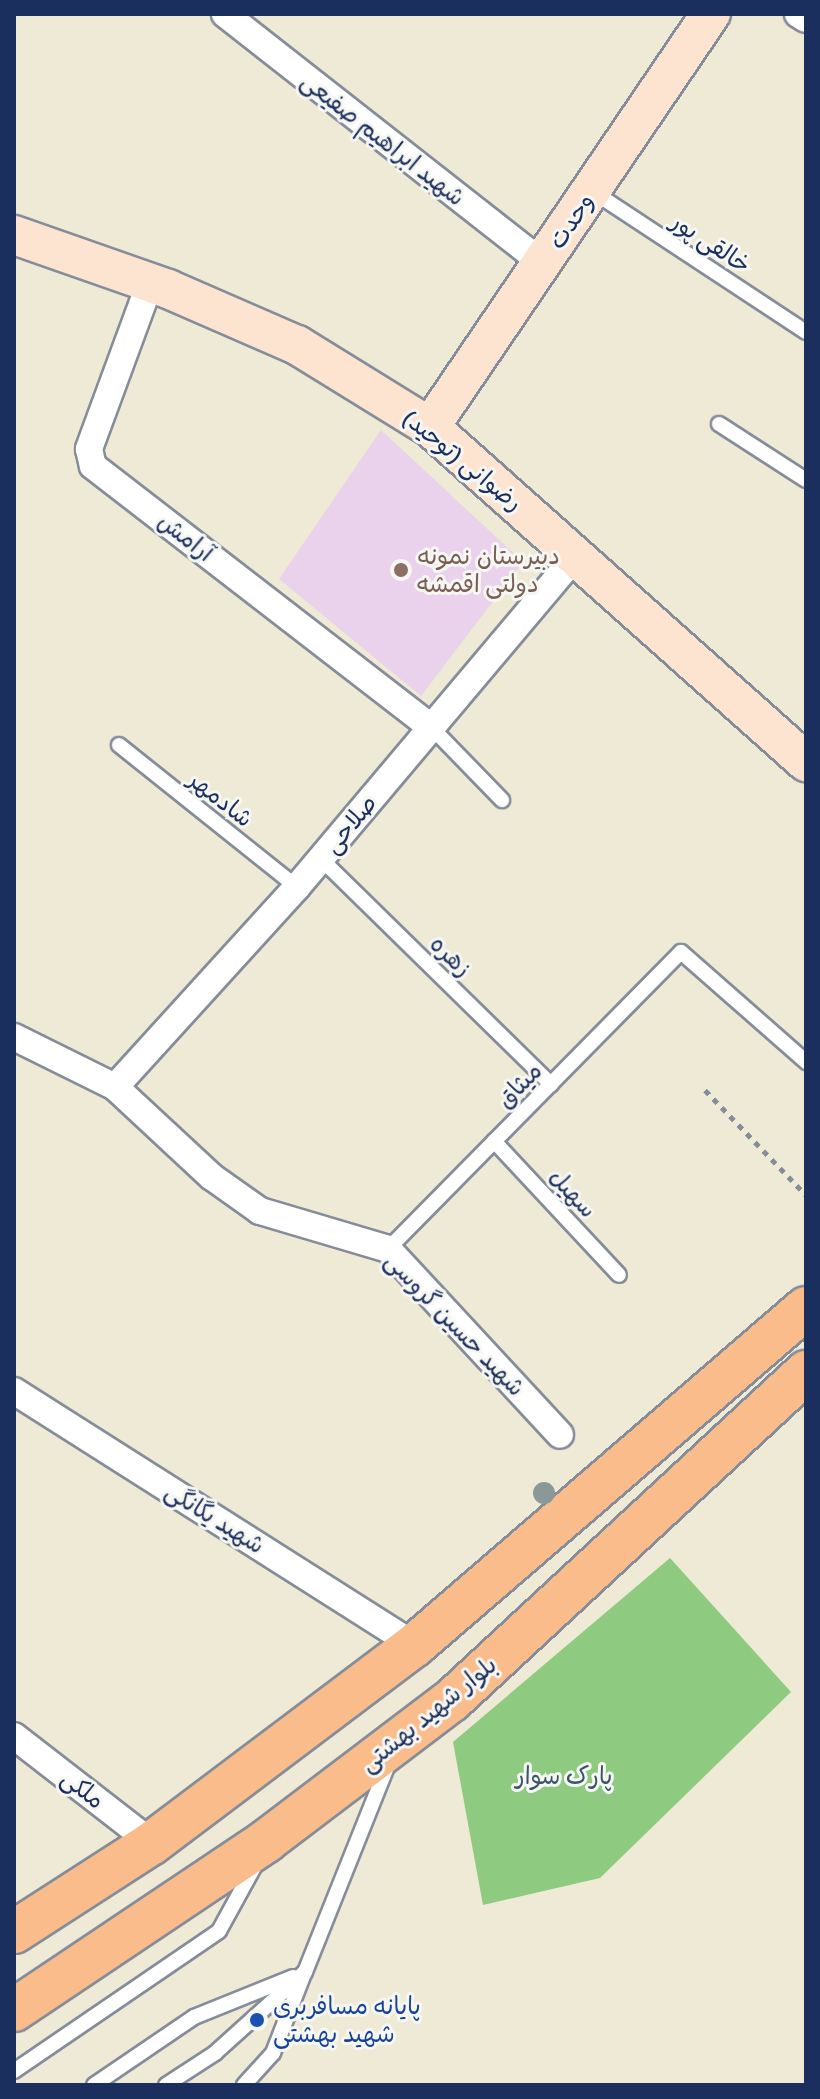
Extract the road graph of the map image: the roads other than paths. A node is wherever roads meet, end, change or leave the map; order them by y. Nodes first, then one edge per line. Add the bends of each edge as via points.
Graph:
1 (225, 14) edge
2 (711, 14) edge
3 (798, 14) edge
4 (806, 19) edge
5 (591, 190) junction
6 (14, 235) edge
7 (542, 263) junction
8 (150, 283) junction
9 (806, 332) edge
10 (719, 424) dead end
11 (430, 427) junction
12 (806, 480) edge
13 (577, 555) junction
14 (431, 727) junction
15 (119, 745) dead end
16 (806, 762) edge
17 (502, 800) dead end
18 (321, 859) junction
19 (297, 887) junction
20 (14, 1037) edge
21 (806, 1062) edge
22 (551, 1084) junction
23 (115, 1087) junction
24 (494, 1141) junction
25 (388, 1249) junction
26 (619, 1275) dead end
27 (806, 1308) edge
28 (806, 1372) edge
29 (17, 1397) edge
30 (560, 1435) dead end
31 (415, 1645) junction
32 (14, 1736) edge
33 (398, 1740) junction
34 (266, 1841) junction
35 (152, 1843) junction
36 (14, 1932) edge
37 (305, 1972) junction
38 (14, 2010) edge
39 (273, 2053) junction
40 (14, 2071) edge
41 (94, 2085) edge
42 (166, 2085) edge
43 (244, 2085) edge
44 (256, 2085) edge

1 - 7 street, شهید ابراهیم صفیعی
2 - 5 street, وحدت
3 - 4 street
5 - 7 street, وحدت
5 - 9 lane, خالقی پور
6 - 8 street, رضوانی (توحید)
7 - 11 street, وحدت
8 - 11 street, رضوانی (توحید) via 297,345
8 - 14 street, آرامش via 89,449 93,466
10 - 12 lane
11 - 13 street, رضوانی (توحید)
13 - 14 street, صلاحی
13 - 16 street, رضوانی (توحید)
14 - 17 lane
14 - 18 street, صلاحی
15 - 19 lane, شادمهر
18 - 19 street, صلاحی
18 - 22 lane, زهره
19 - 23 street, صلاحی
20 - 23 street, شهید حسین گروسی
21 - 22 lane, میثاق via 681,952
22 - 24 lane, میثاق
23 - 25 street, شهید حسین گروسی via 212,1177 260,1211
24 - 25 lane, میثاق
24 - 26 lane, سهیل
25 - 30 street, شهید حسین گروسی
27 - 31 main road
28 - 33 main road, بلوار شهید بهشتی via 452,1700
29 - 31 street, شهید یگانگی
31 - 35 main road
32 - 35 street, ملکی
33 - 34 main road, بلوار شهید بهشتی
33 - 37 lane
34 - 38 main road, بلوار شهید بهشتی
34 - 40 lane via 219,1931
35 - 36 main road
37 - 39 lane
37 - 41 lane via 194,2017
37 - 42 lane via 215,2053
39 - 43 lane
39 - 44 lane

